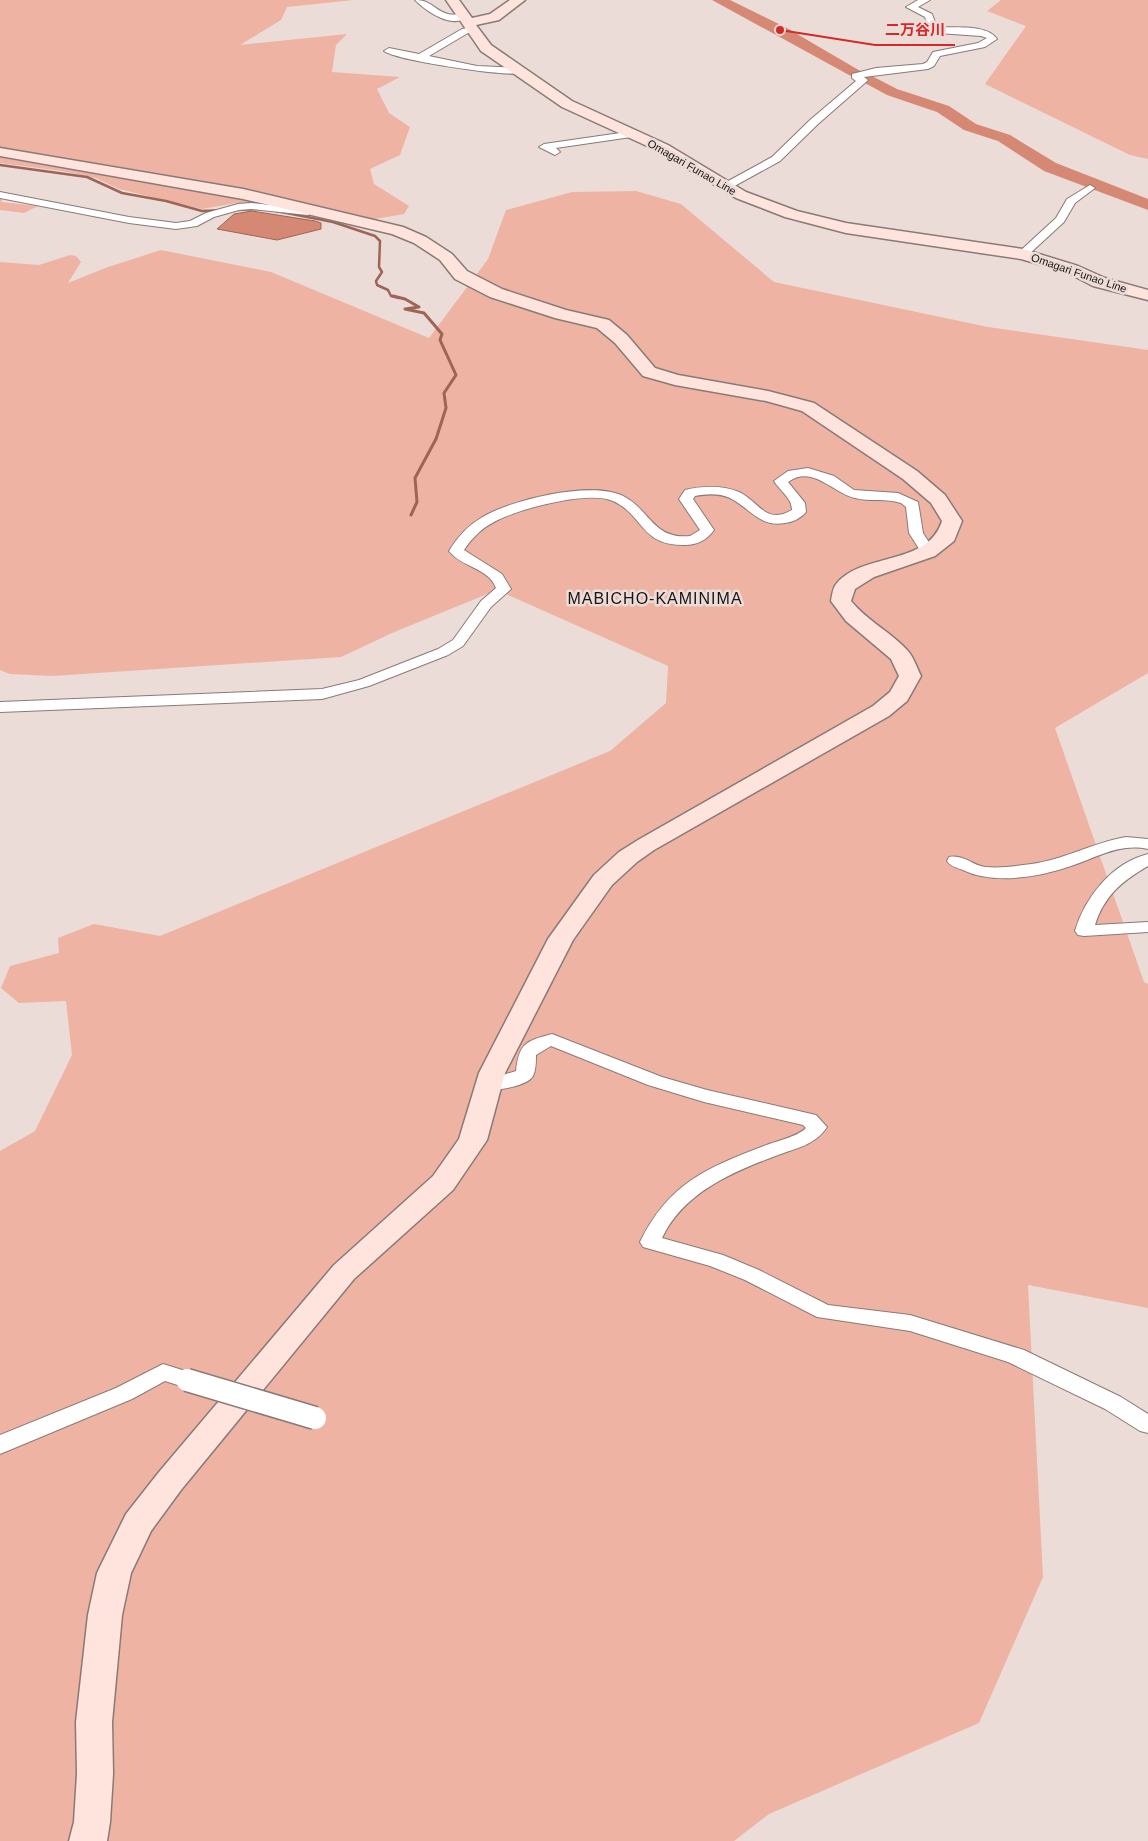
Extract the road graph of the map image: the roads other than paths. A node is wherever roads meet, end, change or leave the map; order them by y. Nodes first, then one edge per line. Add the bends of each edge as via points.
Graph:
1 (420, 0) edge
2 (452, 0) edge
3 (519, 0) edge
4 (925, 0) edge
5 (468, 23) junction
6 (389, 51) dead end
7 (419, 58) junction
8 (519, 71) junction
9 (634, 134) junction
10 (0, 152) edge
11 (555, 152) dead end
12 (725, 187) junction
13 (1090, 188) dead end
14 (0, 195) edge
15 (323, 211) junction
16 (1023, 254) junction
17 (1148, 295) edge
18 (928, 552) junction
19 (0, 707) edge
20 (1148, 844) edge
21 (1148, 859) edge
22 (955, 861) dead end
23 (1148, 927) edge
24 (490, 1085) junction
25 (315, 1418) dead end
26 (1148, 1425) edge
27 (0, 1445) edge
28 (88, 1841) edge

1 - 5 street via 445,17
2 - 5 street, Omagari Funao Line
3 - 5 street via 494,17
4 - 12 street via 911,7 929,16 932,27 983,33 992,39 981,45 943,51 925,67 855,76 863,80 776,159
5 - 7 street via 465,31
5 - 8 street, Omagari Funao Line via 486,48
6 - 7 street
7 - 8 street via 477,69
8 - 9 street, Omagari Funao Line via 567,104
9 - 11 street via 544,147
9 - 12 street, Omagari Funao Line
10 - 15 street
12 - 16 street, Omagari Funao Line via 791,214 846,228
13 - 16 street via 1071,201 1060,220
14 - 15 street via 176,226 193,224 210,215 245,206
15 - 18 street via 397,230 420,240 446,257 461,275 496,293 603,324 649,372 808,407 910,474 938,498 952,520 947,537
16 - 17 street, Omagari Funao Line
18 - 19 street via 916,533 913,505 906,500 896,496 849,493 823,475 812,473 786,476 781,481 783,487 798,500 800,507 792,517 778,520 767,520 726,492 713,490 690,494 686,499 707,530 701,537 686,541 661,538 617,498 584,493 569,495 489,519 461,544 456,551 498,577 504,589 486,604 458,643 404,669 322,694
18 - 24 street via 867,573 846,586 840,602 901,656 910,676 899,696 851,729 628,857 604,880 561,940 492,1073
20 - 22 street via 1120,843 1062,864 1024,870 983,872
21 - 23 street via 1120,876 1100,898 1088,914 1084,931
24 - 26 street via 525,1074 527,1053 552,1040 704,1096 809,1120 817,1127 811,1135 708,1178 678,1200 656,1226 650,1242 716,1260 824,1312 910,1324 1016,1356 1113,1403
24 - 28 street via 473,1140 443,1183 344,1272 138,1523 114,1573 105,1616 94,1722 94,1784
25 - 27 street, bridge via 163,1372 119,1395

